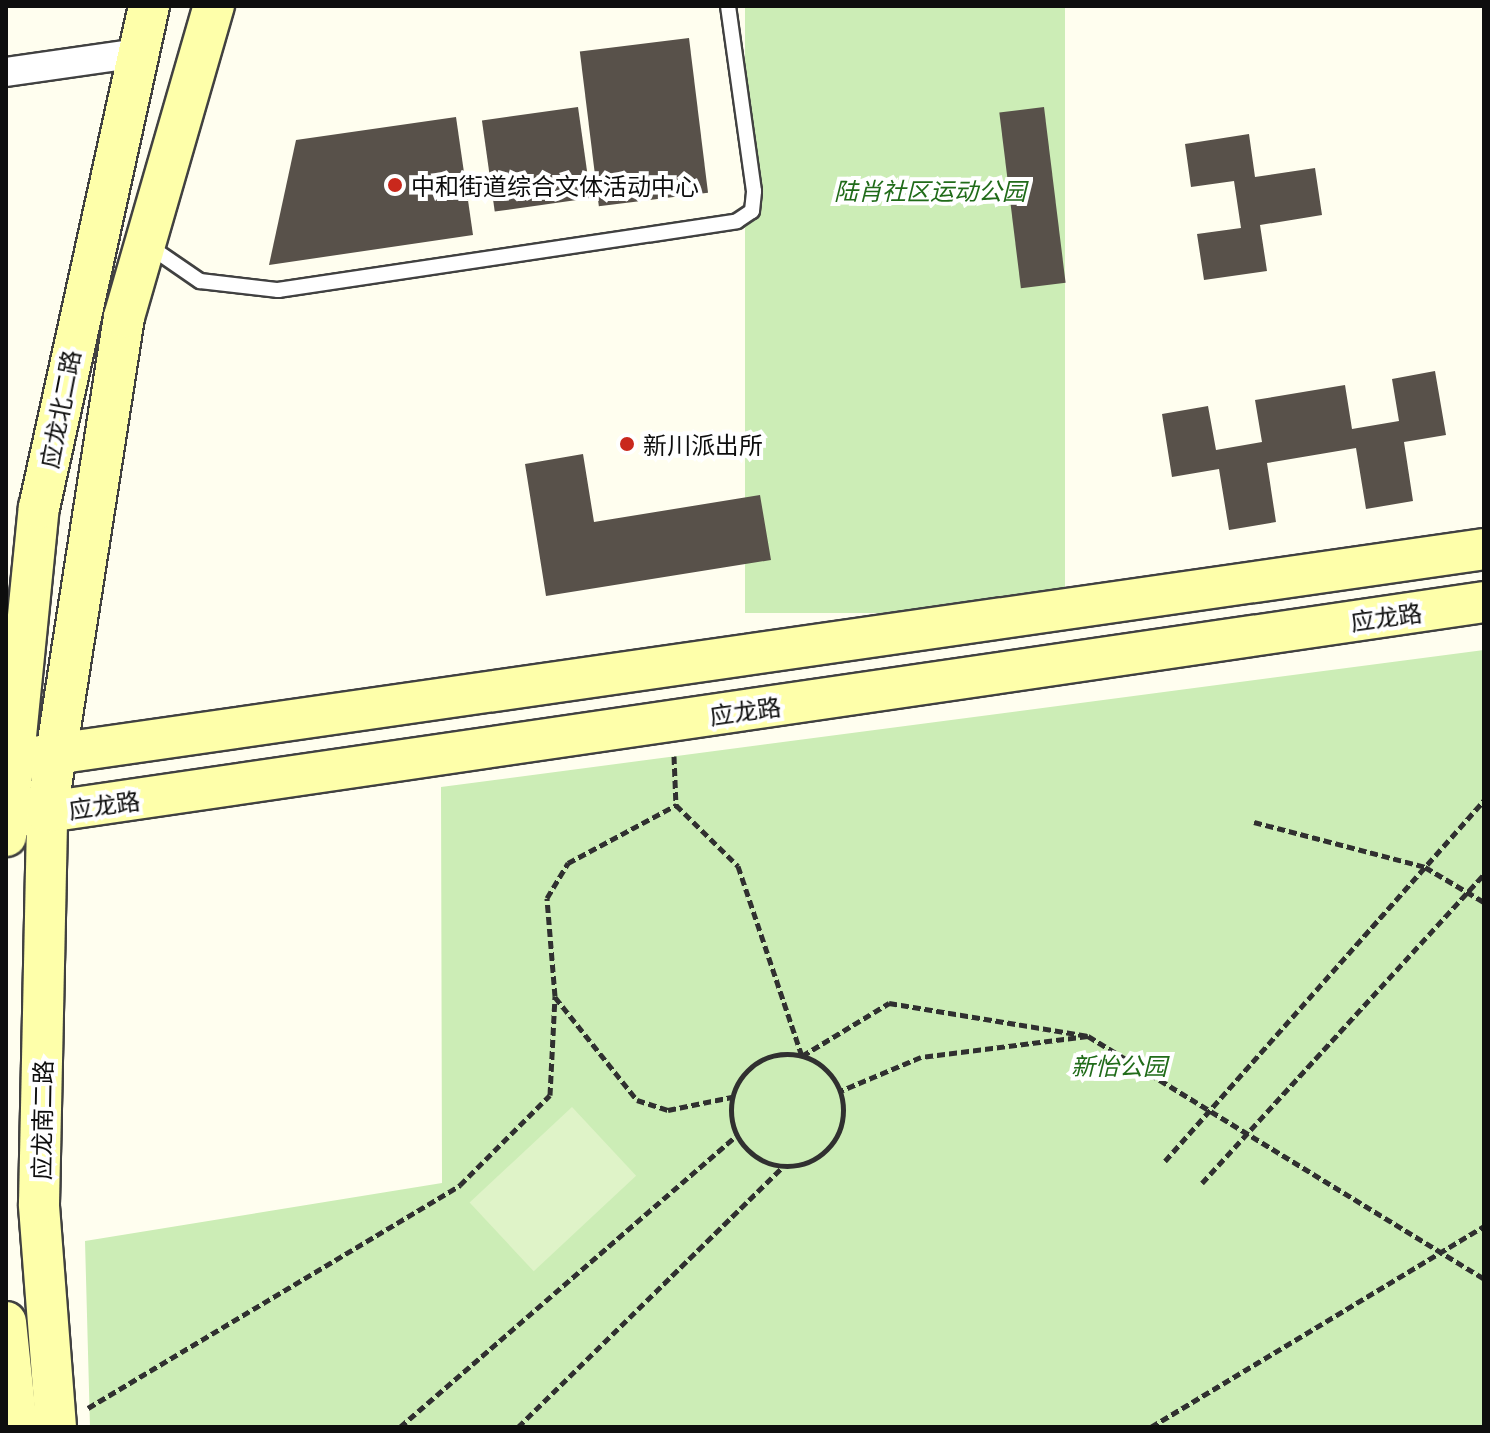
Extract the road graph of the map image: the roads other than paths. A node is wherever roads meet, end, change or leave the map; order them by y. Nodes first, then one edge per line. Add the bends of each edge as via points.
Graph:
1 (149, 6) edge
2 (214, 6) edge
3 (728, 6) edge
4 (138, 53) junction
5 (6, 72) edge
6 (145, 243) junction
7 (1484, 549) edge
8 (1484, 602) edge
9 (56, 754) junction
10 (9, 760) edge
11 (47, 812) junction
12 (6, 818) edge
13 (6, 836) edge
14 (6, 1322) edge
15 (72, 1418) edge
16 (17, 1427) edge

1 - 4 street, 应龙北二路
2 - 6 street, 应龙北二路
3 - 6 lane via 754,191 752,211 737,221 278,290 200,281
4 - 5 street
4 - 10 street, 应龙北二路 via 39,508
6 - 9 street, 应龙北二路 via 124,317
7 - 9 street
8 - 11 street, 应龙路
9 - 10 street
9 - 11 street, 应龙北二路
10 - 12 street, 应龙北二路
11 - 12 street, 应龙路
11 - 15 street, 应龙南二路 via 39,1204
12 - 13 street
14 - 16 street

